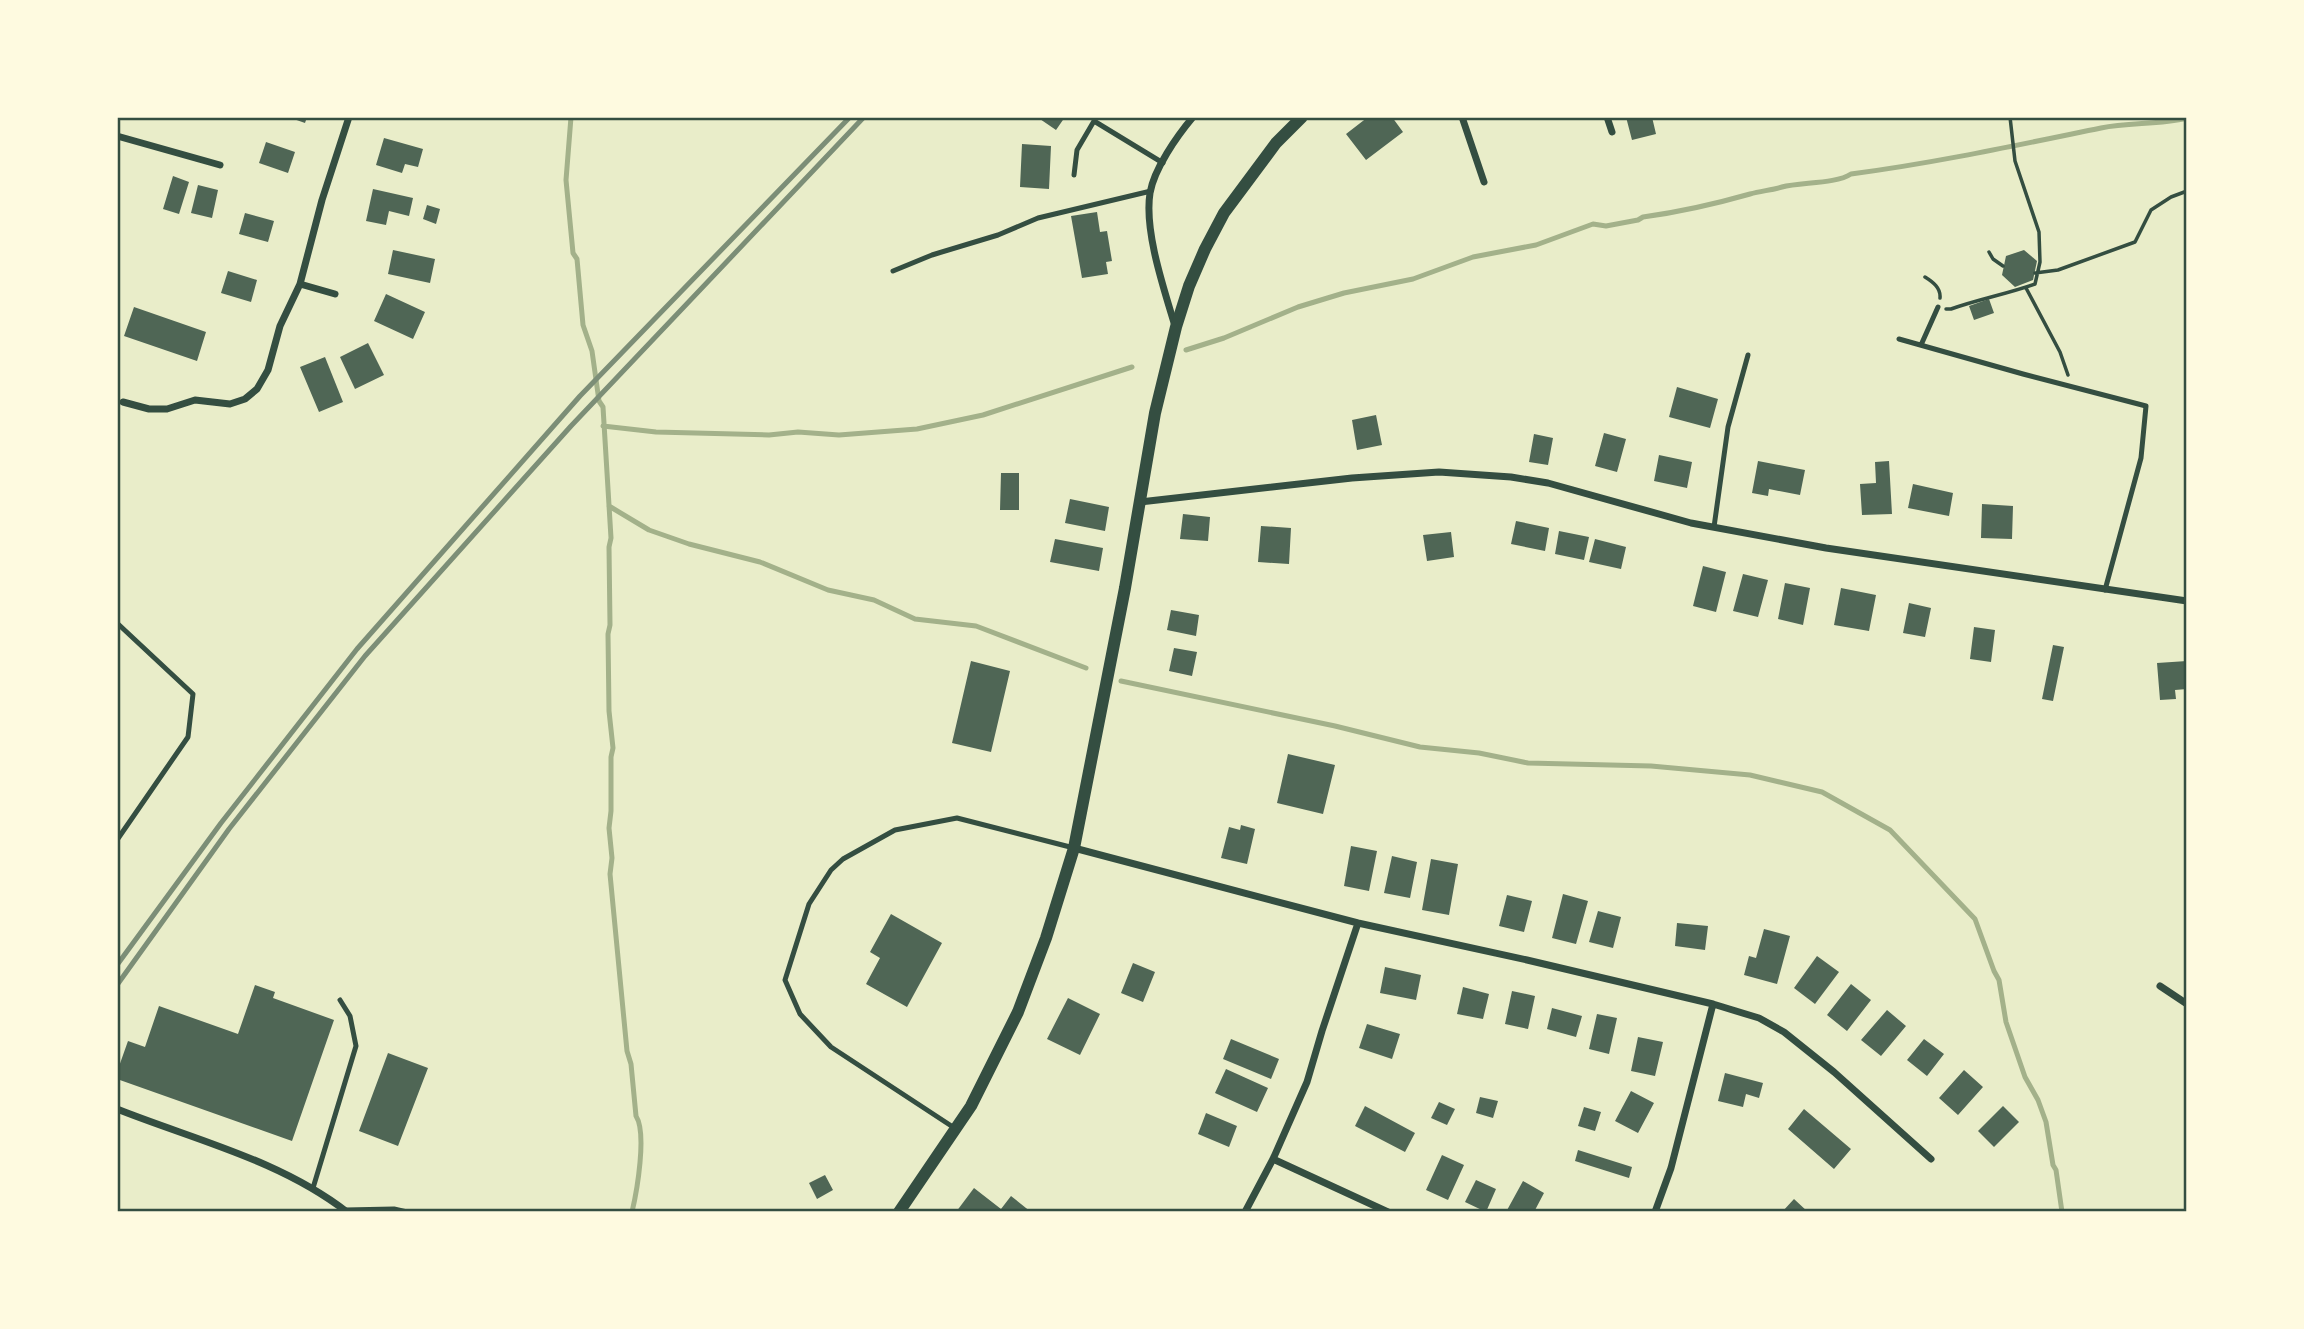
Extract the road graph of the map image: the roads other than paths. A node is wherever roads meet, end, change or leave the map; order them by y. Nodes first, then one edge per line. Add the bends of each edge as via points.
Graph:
1 (349, 117) edge
2 (1193, 117) edge
3 (1302, 117) edge
4 (1462, 117) edge
5 (1607, 117) edge
6 (1095, 119) edge
7 (1612, 132) dead end
8 (117, 136) edge
9 (1163, 163) junction
10 (220, 165) dead end
11 (1074, 175) dead end
12 (1484, 182) dead end
13 (1151, 191) junction
14 (893, 271) dead end
15 (300, 284) junction
16 (335, 293) dead end
17 (1938, 307) road end
18 (1176, 327) junction
19 (1899, 338) dead end
20 (1922, 345) junction
21 (1748, 355) dead end
22 (123, 402) dead end
23 (1140, 502) junction
24 (1714, 527) junction
25 (2105, 590) junction
26 (2187, 601) edge
27 (117, 623) edge
28 (117, 840) edge
29 (1074, 848) junction
30 (1358, 923) junction
31 (2160, 986) dead end
32 (340, 1000) dead end
33 (1713, 1004) junction
34 (2187, 1004) edge
35 (117, 1109) edge
36 (956, 1129) junction
37 (1273, 1159) junction
38 (1931, 1159) dead end
39 (313, 1188) junction
40 (346, 1211) edge
41 (407, 1212) edge
42 (900, 1212) edge
43 (1245, 1212) edge
44 (1388, 1212) edge
45 (1656, 1212) edge

1 - 15 street
2 - 9 street
3 - 18 street via 1276,143 1224,213 1205,249
4 - 12 street
5 - 7 street
6 - 9 lane
6 - 11 lane via 1077,150
8 - 10 street
9 - 13 street
13 - 14 lane via 1038,218
13 - 18 street via 1149,212
15 - 16 street
15 - 22 street via 280,327 268,370 245,399 230,404 195,400 167,410
17 - 20 lane
18 - 23 street
19 - 20 lane
20 - 25 lane via 2146,406 2141,458
21 - 24 lane via 1728,427
23 - 24 street via 1440,472 1548,483
23 - 29 street
24 - 25 street
25 - 26 street
27 - 28 lane via 193,694 188,737
29 - 30 street
29 - 36 street via 1018,1012
29 - 36 lane via 957,818 930,822 895,830 843,859 809,904 785,980 800,1013 831,1047
30 - 33 street
30 - 37 street via 1307,1082
31 - 34 street
32 - 39 lane via 350,1016 356,1046
33 - 38 street via 1759,1018 1784,1032
33 - 45 street
35 - 39 street via 265,1164
36 - 42 street
37 - 43 street
37 - 44 street
39 - 40 street
40 - 41 lane

